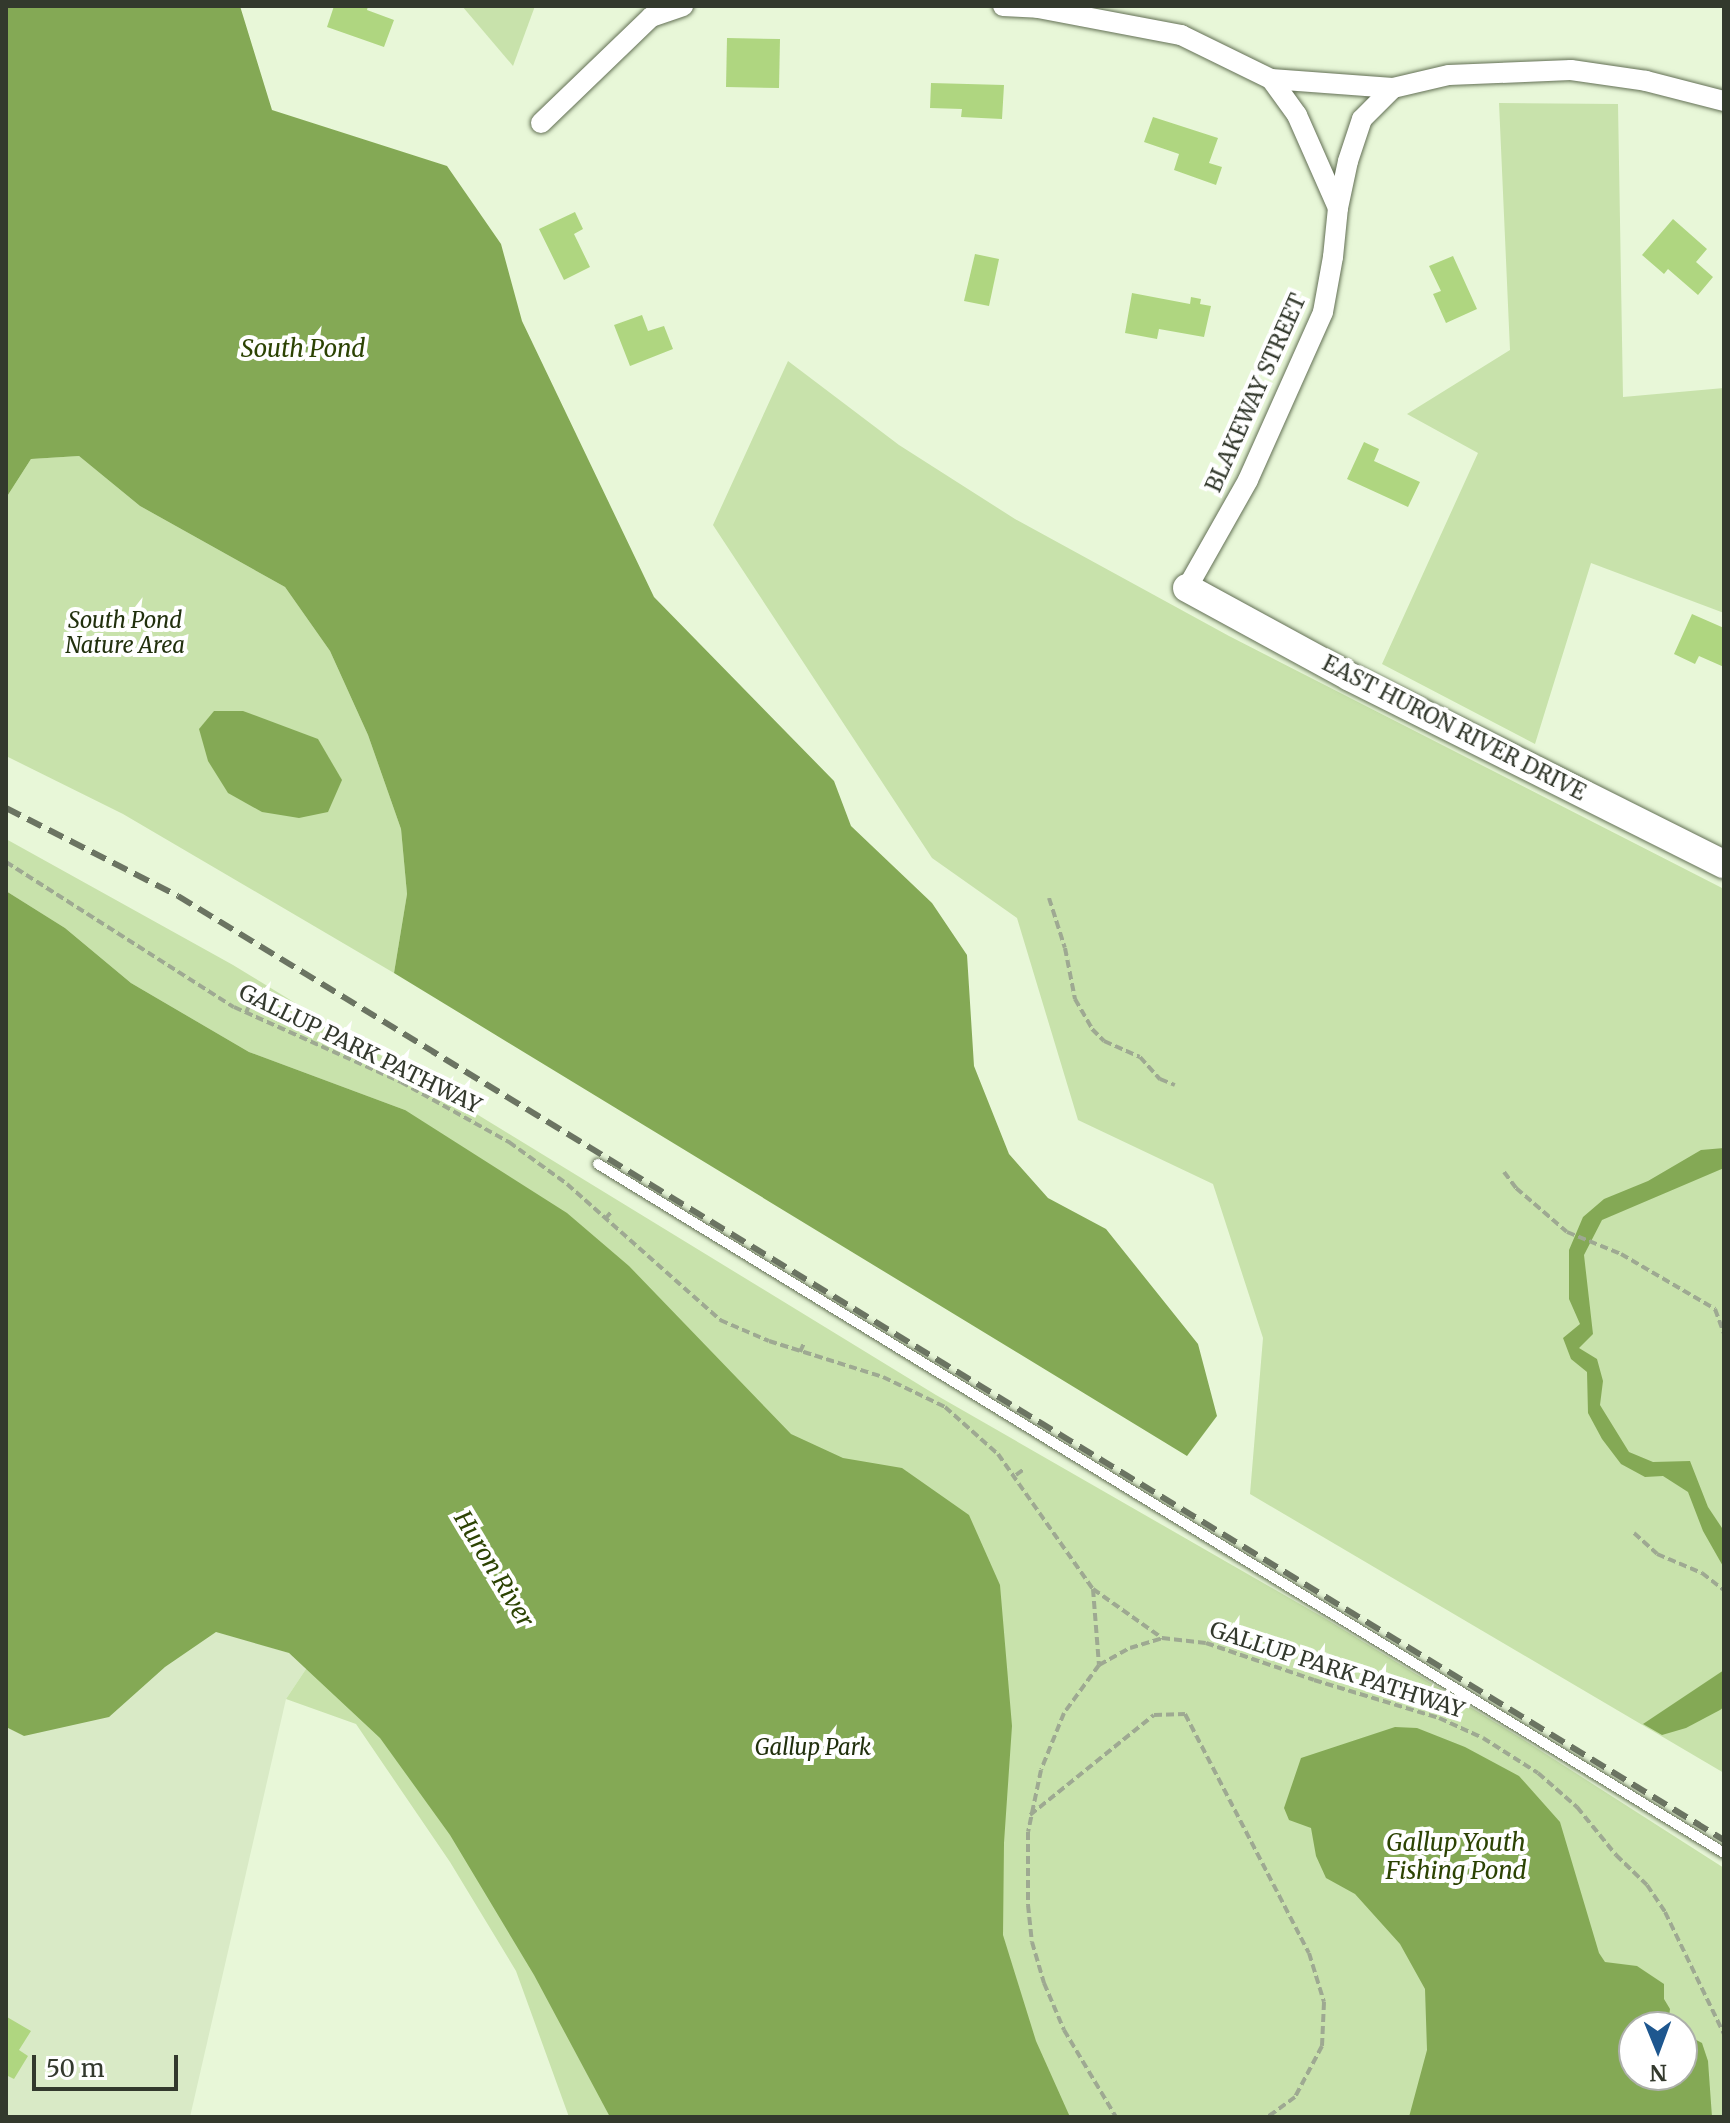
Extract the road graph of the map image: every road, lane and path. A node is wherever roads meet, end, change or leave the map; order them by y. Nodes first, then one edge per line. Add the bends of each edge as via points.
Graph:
1 (683, 6) edge
2 (1003, 6) edge
3 (1271, 79) junction
4 (1393, 88) junction
5 (1724, 101) edge
6 (541, 123) dead end
7 (1338, 208) junction
8 (1187, 588) joint
9 (6, 862) edge
10 (1724, 864) edge
11 (1049, 898) dead end
12 (250, 1003) dead end
13 (246, 1013) junction
14 (1175, 1085) dead end
15 (598, 1164) dead end
16 (1504, 1172) dead end
17 (612, 1211) dead end
18 (605, 1219) junction
19 (1724, 1334) edge
20 (804, 1343) dead end
21 (800, 1352) junction
22 (1023, 1470) dead end
23 (1016, 1475) junction
24 (1634, 1533) dead end
25 (1093, 1589) junction
26 (1724, 1590) edge
27 (1162, 1638) junction
28 (1099, 1665) junction
29 (1030, 1815) junction
30 (1724, 1853) edge
31 (1724, 2034) edge
32 (1116, 2117) edge
33 (1267, 2117) edge

1 - 6 street via 651,17
2 - 3 street via 1181,35
3 - 4 street
3 - 7 street via 1297,115
4 - 5 street via 1449,75 1571,70 1646,81
4 - 7 street, BLAKEWAY STREET via 1362,119
7 - 8 street, BLAKEWAY STREET via 1323,312 1248,480
8 - 10 main road, EAST HURON RIVER DRIVE via 1350,677
9 - 13 path, GALLUP PARK PATHWAY
11 - 14 path via 1075,999 1092,1029
12 - 13 path
13 - 18 path, GALLUP PARK PATHWAY via 446,1105 539,1162
15 - 30 lane
16 - 19 path via 1567,1232 1621,1254 1715,1309
17 - 18 path
18 - 21 path, GALLUP PARK PATHWAY via 720,1320
20 - 21 path
21 - 23 path, GALLUP PARK PATHWAY via 921,1392 976,1431
22 - 23 path
23 - 25 path, GALLUP PARK PATHWAY
24 - 26 path via 1657,1554 1702,1573
25 - 27 path, GALLUP PARK PATHWAY
25 - 28 path, GALLUP PARK PATHWAY
27 - 28 path
27 - 31 path, GALLUP PARK PATHWAY via 1206,1643 1439,1718 1538,1773 1577,1807 1656,1897
28 - 29 path via 1057,1726
29 - 32 path via 1032,1942 1064,2030
29 - 33 path via 1154,1715 1185,1714 1309,1953 1324,2002 1322,2046 1295,2097

